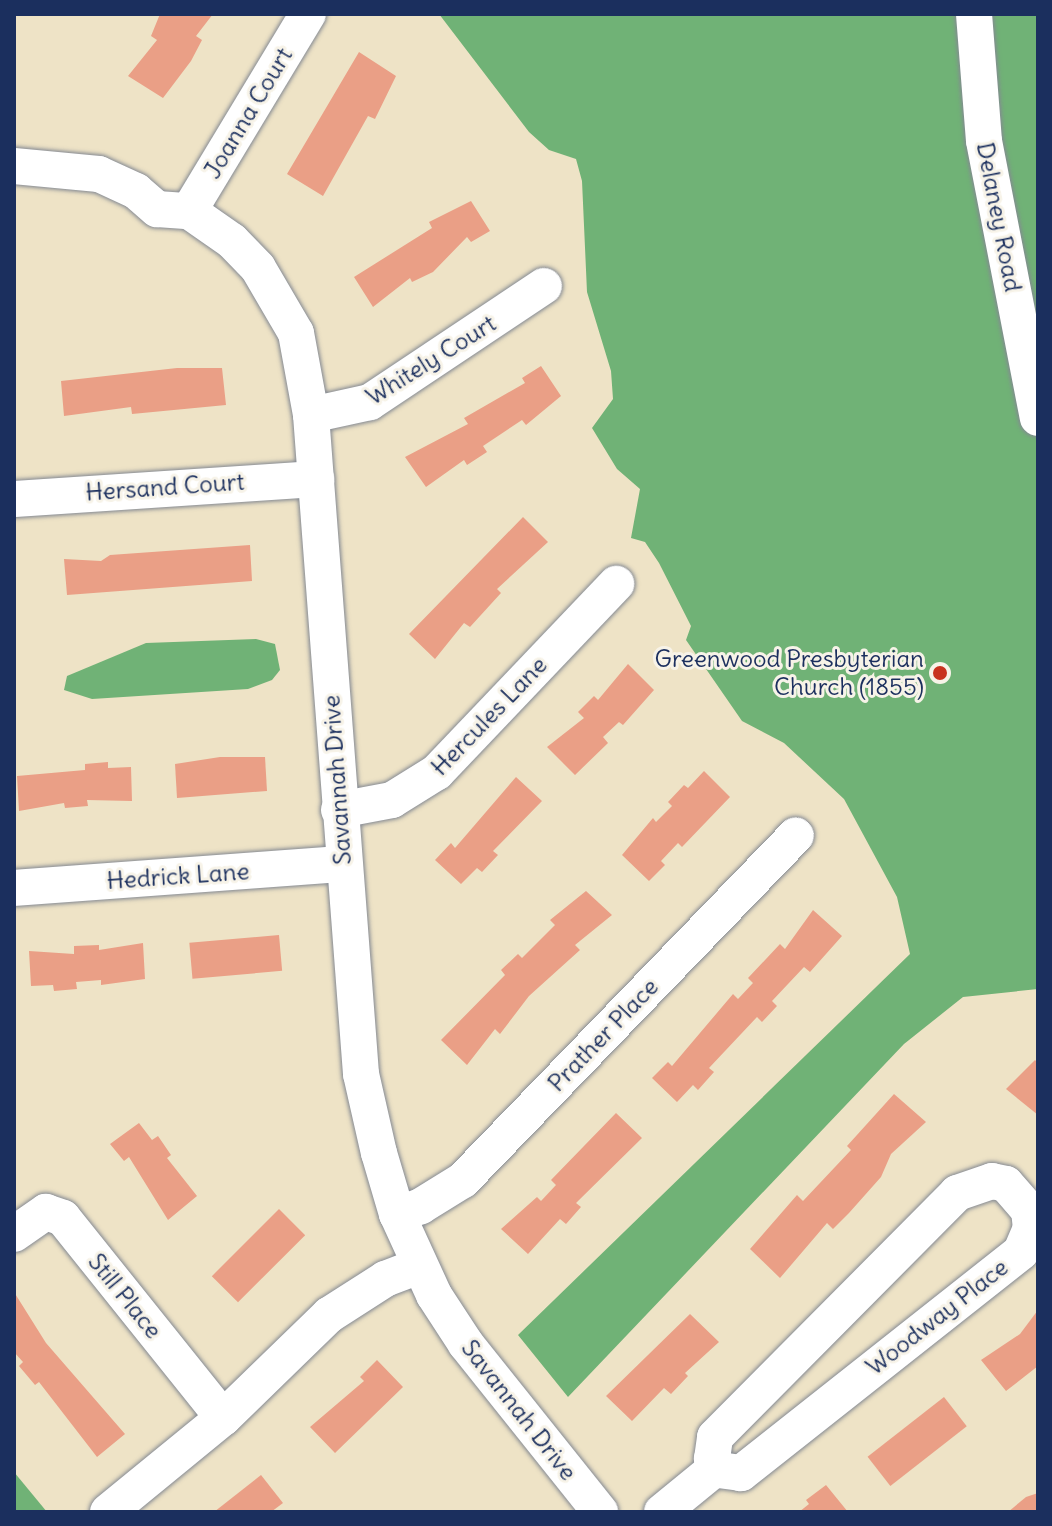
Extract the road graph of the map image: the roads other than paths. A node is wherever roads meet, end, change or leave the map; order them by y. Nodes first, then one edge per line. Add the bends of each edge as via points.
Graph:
1 (308, 14) edge
2 (974, 14) edge
3 (14, 166) edge
4 (189, 211) junction
5 (544, 286) dead end
6 (311, 415) junction
7 (1038, 418) edge
8 (316, 479) junction
9 (14, 499) edge
10 (616, 584) dead end
11 (339, 810) junction
12 (796, 835) dead end
13 (343, 864) junction
14 (14, 888) edge
15 (397, 1214) junction
16 (14, 1234) edge
17 (419, 1266) junction
18 (223, 1418) junction
19 (717, 1467) junction
20 (108, 1512) edge
21 (600, 1512) edge
22 (662, 1512) edge

1 - 4 street, Joanna Court
2 - 7 street, Delaney Road via 984,141
3 - 4 street, Savannah Drive via 99,174 136,191 157,209
4 - 6 street, Savannah Drive via 232,241 280,299 306,369
5 - 6 street, Whitely Court via 370,402
6 - 8 street, Savannah Drive
8 - 9 street, Hersand Court
8 - 11 street, Savannah Drive
10 - 11 street, Hercules Lane via 437,772 392,800
11 - 13 street, Savannah Drive
12 - 15 street, Prather Place via 463,1180
13 - 14 street, Hedrick Lane
13 - 15 street, Savannah Drive via 361,1074
15 - 17 street, Savannah Drive
16 - 18 street, Still Place via 46,1212 63,1218
17 - 18 street via 353,1297
17 - 21 street, Savannah Drive via 466,1344
18 - 20 street
19 - 19 street, Woodway Place via 711,1448 715,1437 957,1193 992,1181 1020,1196 1031,1228 1021,1252 741,1473
19 - 22 street

